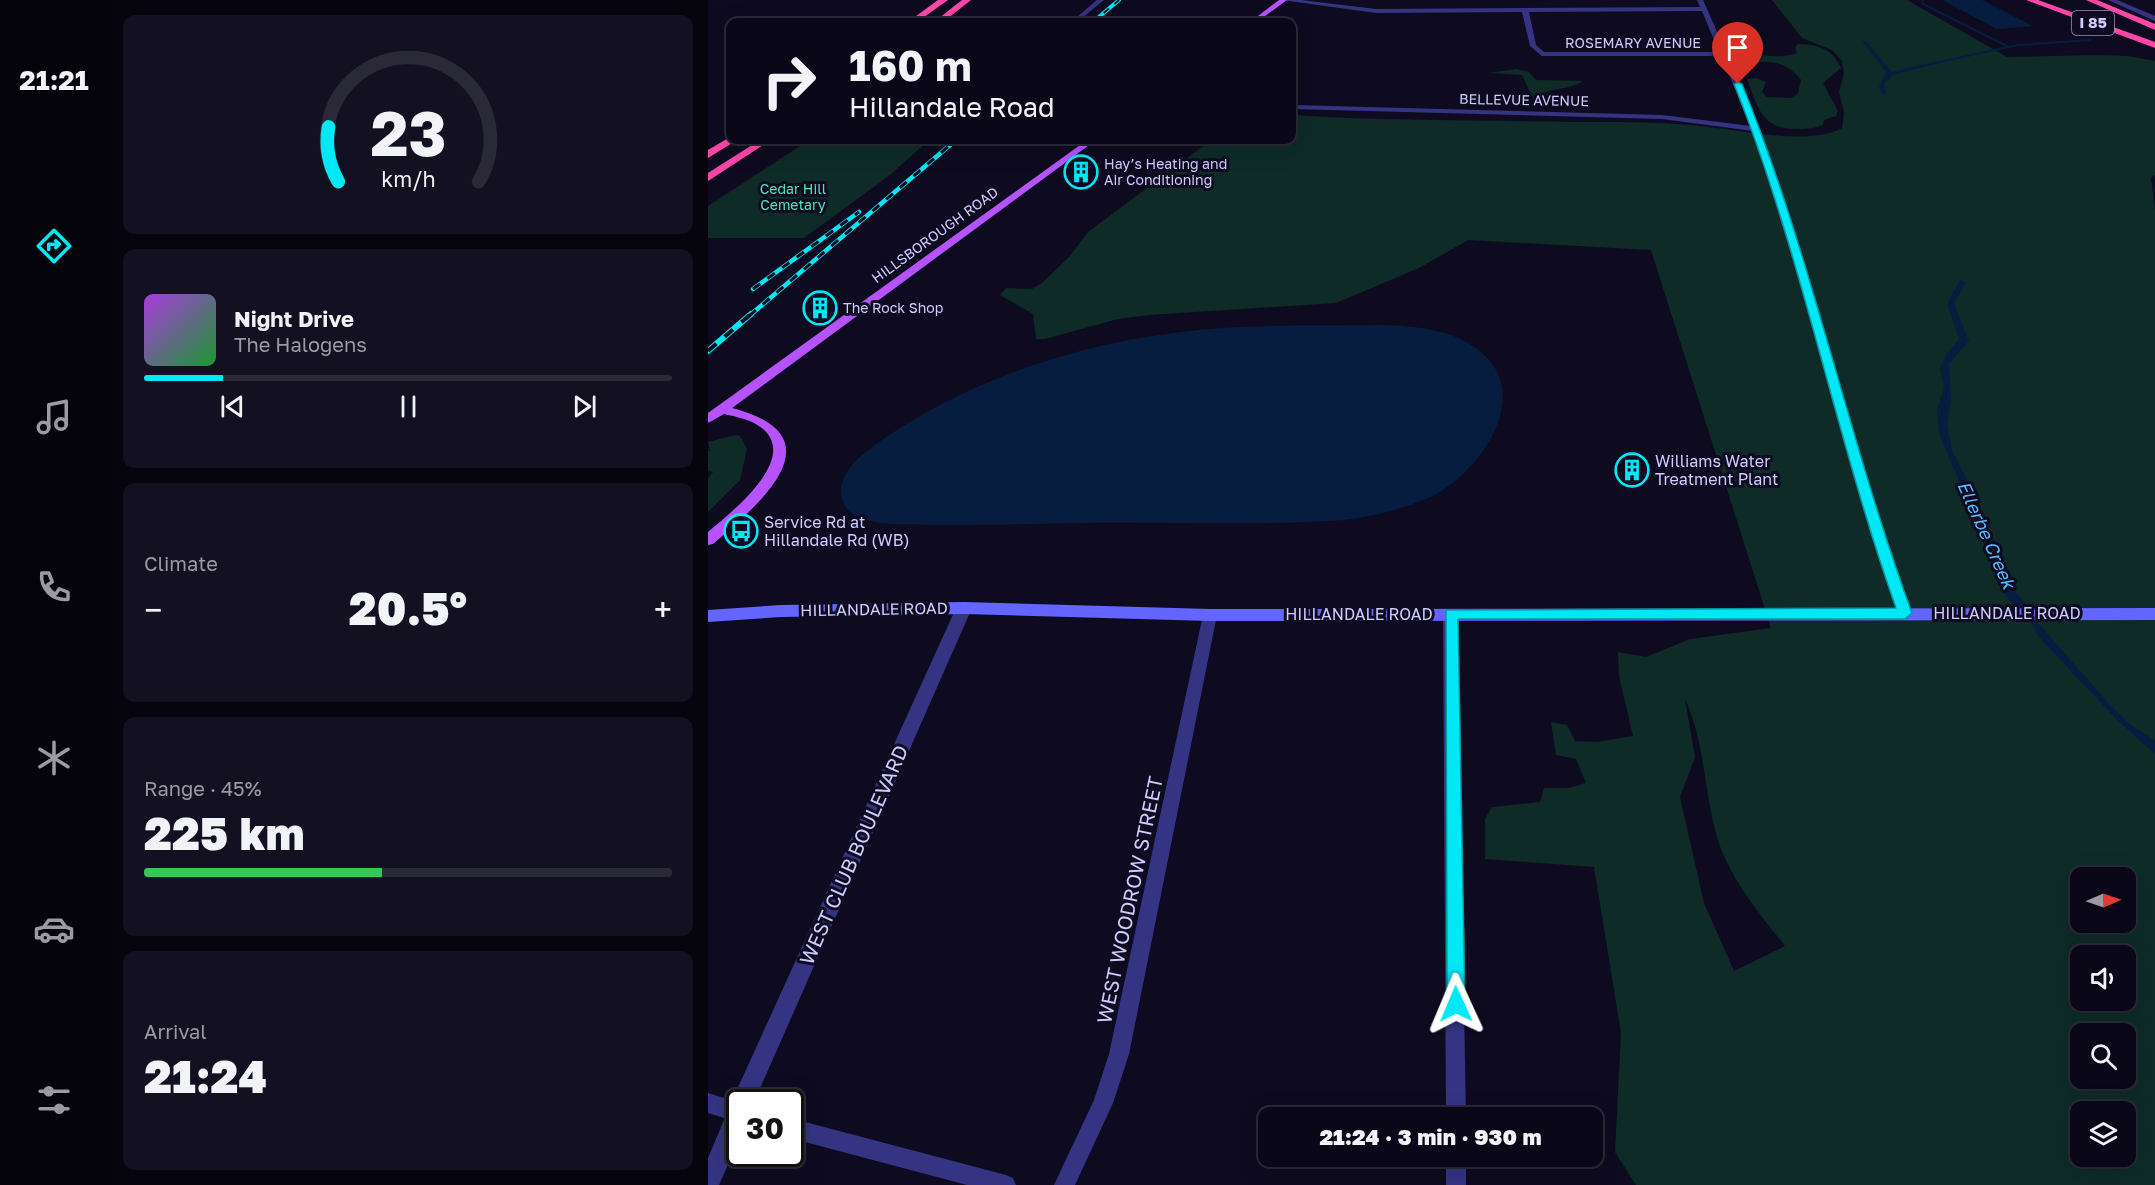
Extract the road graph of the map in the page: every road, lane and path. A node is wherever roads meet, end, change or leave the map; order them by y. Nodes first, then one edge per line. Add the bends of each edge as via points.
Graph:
1 (944, 0) edge
2 (967, 0) edge
3 (1101, 0) edge
4 (1285, 0) edge
5 (1391, 0) edge
6 (2030, 0) edge
7 (2059, 0) edge
8 (2090, 0) edge
9 (2111, 0) edge
10 (1701, 4) edge
11 (1525, 10) junction
12 (1376, 11) junction
13 (918, 18) edge
14 (943, 18) edge
15 (1079, 18) edge
16 (1259, 18) edge
17 (2155, 19) edge
18 (2155, 27) edge
19 (2155, 33) edge
20 (2155, 45) edge
21 (1724, 54) junction
22 (1296, 107) edge
23 (1756, 129) junction
24 (726, 140) edge
25 (726, 141) edge
26 (757, 144) edge
27 (758, 144) edge
28 (1086, 144) edge
29 (708, 148) edge
30 (708, 154) edge
31 (708, 172) edge
32 (708, 178) edge
33 (722, 409) junction
34 (708, 419) edge
35 (708, 540) edge
36 (964, 608) junction
37 (1905, 613) junction
38 (1450, 614) junction
39 (2155, 614) edge
40 (1210, 615) junction
41 (708, 616) edge
42 (749, 1089) edge
43 (708, 1103) edge
44 (1456, 1107) edge
45 (726, 1108) edge
46 (804, 1132) edge
47 (726, 1142) edge
48 (1456, 1167) edge
49 (708, 1184) edge
50 (1005, 1185) edge
51 (1064, 1185) edge
52 (1456, 1185) edge

1 - 13 highway
2 - 14 highway
3 - 15 street
4 - 12 street
4 - 16 main road
5 - 12 street
6 - 20 highway, I 85
7 - 19 highway, I 85
8 - 18 highway
9 - 17 street
10 - 11 street
10 - 21 street
11 - 12 street
11 - 21 street, ROSEMARY AVENUE via 1533,46 1542,54
21 - 23 street
22 - 23 street, BELLEVUE AVENUE via 1662,117
23 - 37 street via 1881,548
24 - 29 highway
25 - 30 highway
26 - 31 highway
27 - 32 highway
28 - 33 main road, HILLSBOROUGH ROAD
33 - 34 main road, HILLSBOROUGH ROAD
33 - 35 main road via 767,425 779,441 780,454 774,472 760,492
36 - 40 main road, HILLANDALE ROAD
36 - 41 main road, HILLANDALE ROAD
36 - 42 street, WEST CLUB BOULEVARD
37 - 38 main road, HILLANDALE ROAD
37 - 39 main road, HILLANDALE ROAD
38 - 40 main road, HILLANDALE ROAD
38 - 44 street
40 - 51 street, WEST WOODROW STREET via 1119,1054 1103,1103
43 - 45 street
46 - 50 street
47 - 49 street
48 - 52 street

